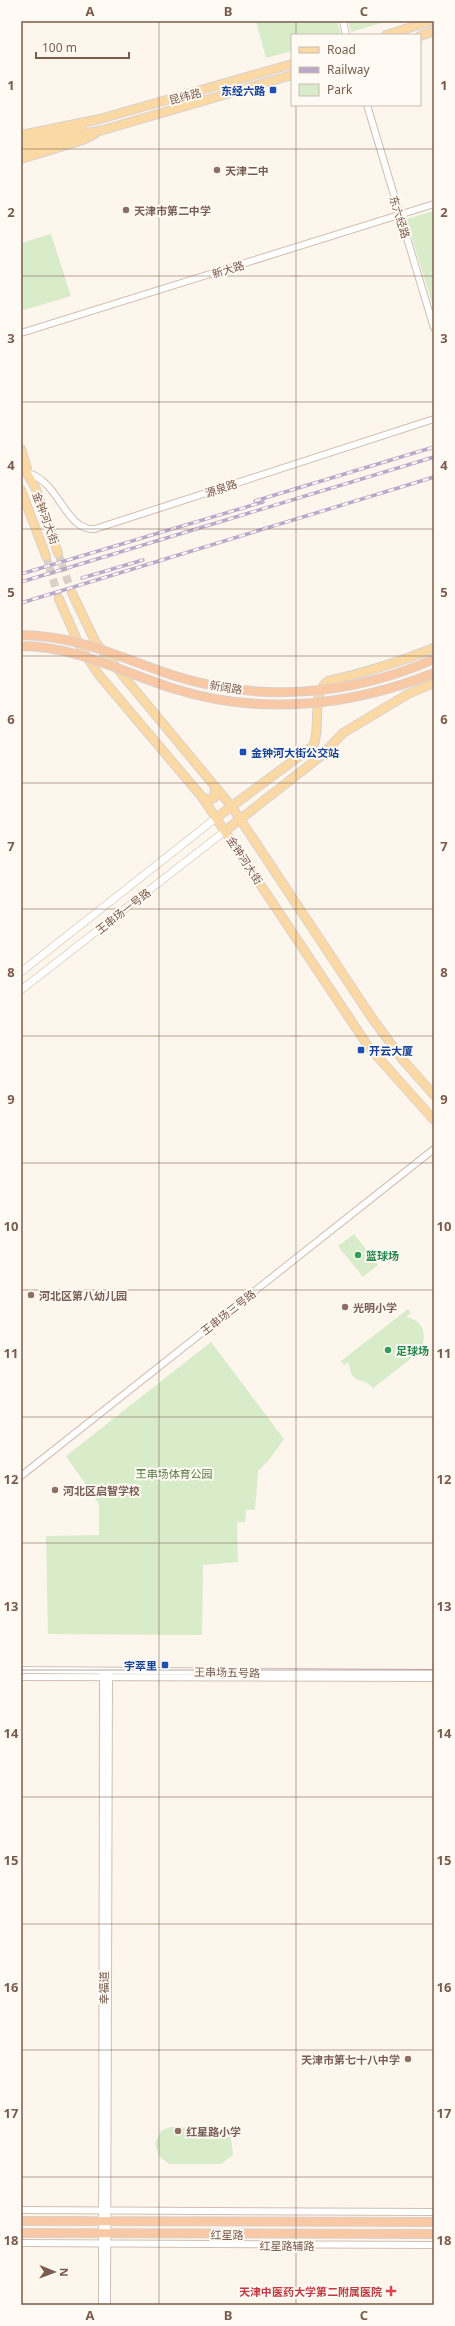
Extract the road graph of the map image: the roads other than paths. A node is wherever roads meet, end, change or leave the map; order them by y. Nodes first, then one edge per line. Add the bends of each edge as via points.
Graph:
1 (343, 21) edge
2 (432, 21) edge
3 (434, 31) edge
4 (346, 34) edge
5 (389, 34) edge
6 (421, 36) edge
7 (291, 64) edge
8 (291, 75) edge
9 (367, 106) edge
10 (100, 119) junction
11 (103, 130) junction
12 (21, 135) edge
13 (55, 138) junction
14 (21, 143) edge
15 (21, 151) edge
16 (21, 159) edge
17 (434, 204) edge
18 (399, 215) junction
19 (434, 328) edge
20 (21, 333) edge
21 (434, 419) edge
22 (21, 449) edge
23 (21, 463) edge
24 (28, 473) junction
25 (21, 490) edge
26 (58, 553) tunnel mouth
27 (46, 556) tunnel mouth
28 (72, 593) tunnel mouth
29 (59, 599) tunnel mouth
30 (21, 635) edge
31 (21, 646) edge
32 (434, 648) edge
33 (434, 659) edge
34 (434, 673) edge
35 (434, 683) edge
36 (216, 787) junction
37 (202, 797) junction
38 (232, 807) junction
39 (216, 818) junction
40 (240, 819) junction
41 (225, 831) junction
42 (21, 972) edge
43 (21, 990) edge
44 (434, 1095) edge
45 (434, 1120) edge
46 (434, 1149) edge
47 (21, 1476) edge
48 (21, 1670) edge
49 (434, 1673) edge
50 (106, 1674) junction
51 (21, 1677) edge
52 (434, 1678) edge
53 (21, 2210) edge
54 (106, 2211) junction
55 (434, 2212) edge
56 (21, 2221) edge
57 (106, 2222) junction
58 (434, 2222) edge
59 (21, 2233) edge
60 (105, 2234) junction
61 (434, 2234) edge
62 (21, 2243) edge
63 (105, 2244) junction
64 (434, 2245) edge
65 (102, 2305) edge
66 (107, 2305) edge

1 - 4 street
2 - 5 main road
3 - 6 main road
7 - 10 main road, 昆纬路
8 - 11 main road, 昆纬路
9 - 18 street, 东六经路
10 - 12 main road
10 - 13 main road
11 - 13 main road
11 - 16 main road via 82,140
13 - 14 main road
13 - 15 main road
17 - 18 street, 新大路
18 - 19 street, 东六经路
18 - 20 street, 新大路
21 - 24 street, 源泉路 via 95,529 86,530 78,524 47,483 38,476
22 - 24 main road
23 - 24 main road, 金钟河大街
24 - 26 main road, 金钟河大街
25 - 27 main road, 金钟河大街
28 - 36 main road, 金钟河大街 via 96,643
29 - 37 main road, 金钟河大街 via 80,647 99,674
30 - 33 highway, 新阔路, bridge via 69,640 106,650 190,680 225,688 261,692 327,690 393,675
31 - 34 highway, 新阔路, bridge via 55,649 90,658 203,697 278,705 349,699 390,690
32 - 38 main road via 371,671 328,680 319,691 318,732 313,746
35 - 40 main road via 408,694 343,733 321,756
36 - 37 main road via 216,794 212,799
36 - 38 main road, 金钟河大街
37 - 39 main road, 金钟河大街
38 - 39 main road
38 - 40 main road, 金钟河大街
39 - 41 main road, 金钟河大街
39 - 42 main road, 王串场一号路
40 - 41 main road
40 - 44 main road, 金钟河大街 via 372,1018 402,1059
41 - 43 main road, 王串场一号路
41 - 45 main road, 金钟河大街 via 368,1046
46 - 47 street, 王串场三号路
48 - 50 street, 王串场五号路
49 - 50 street, 王串场五号路
50 - 51 street, 王串场五号路
50 - 52 street, 王串场五号路
50 - 54 street, 幸福道
53 - 54 street
54 - 55 street
54 - 57 street, 幸福道
56 - 57 highway, 红星路
57 - 58 highway, 红星路
57 - 60 street, 幸福道
59 - 60 highway, 红星路
60 - 61 highway, 红星路
60 - 63 street, 幸福道
62 - 63 street, 红星路辅路
63 - 64 street, 红星路辅路
63 - 65 street, 幸福道
63 - 66 street, 幸福道

